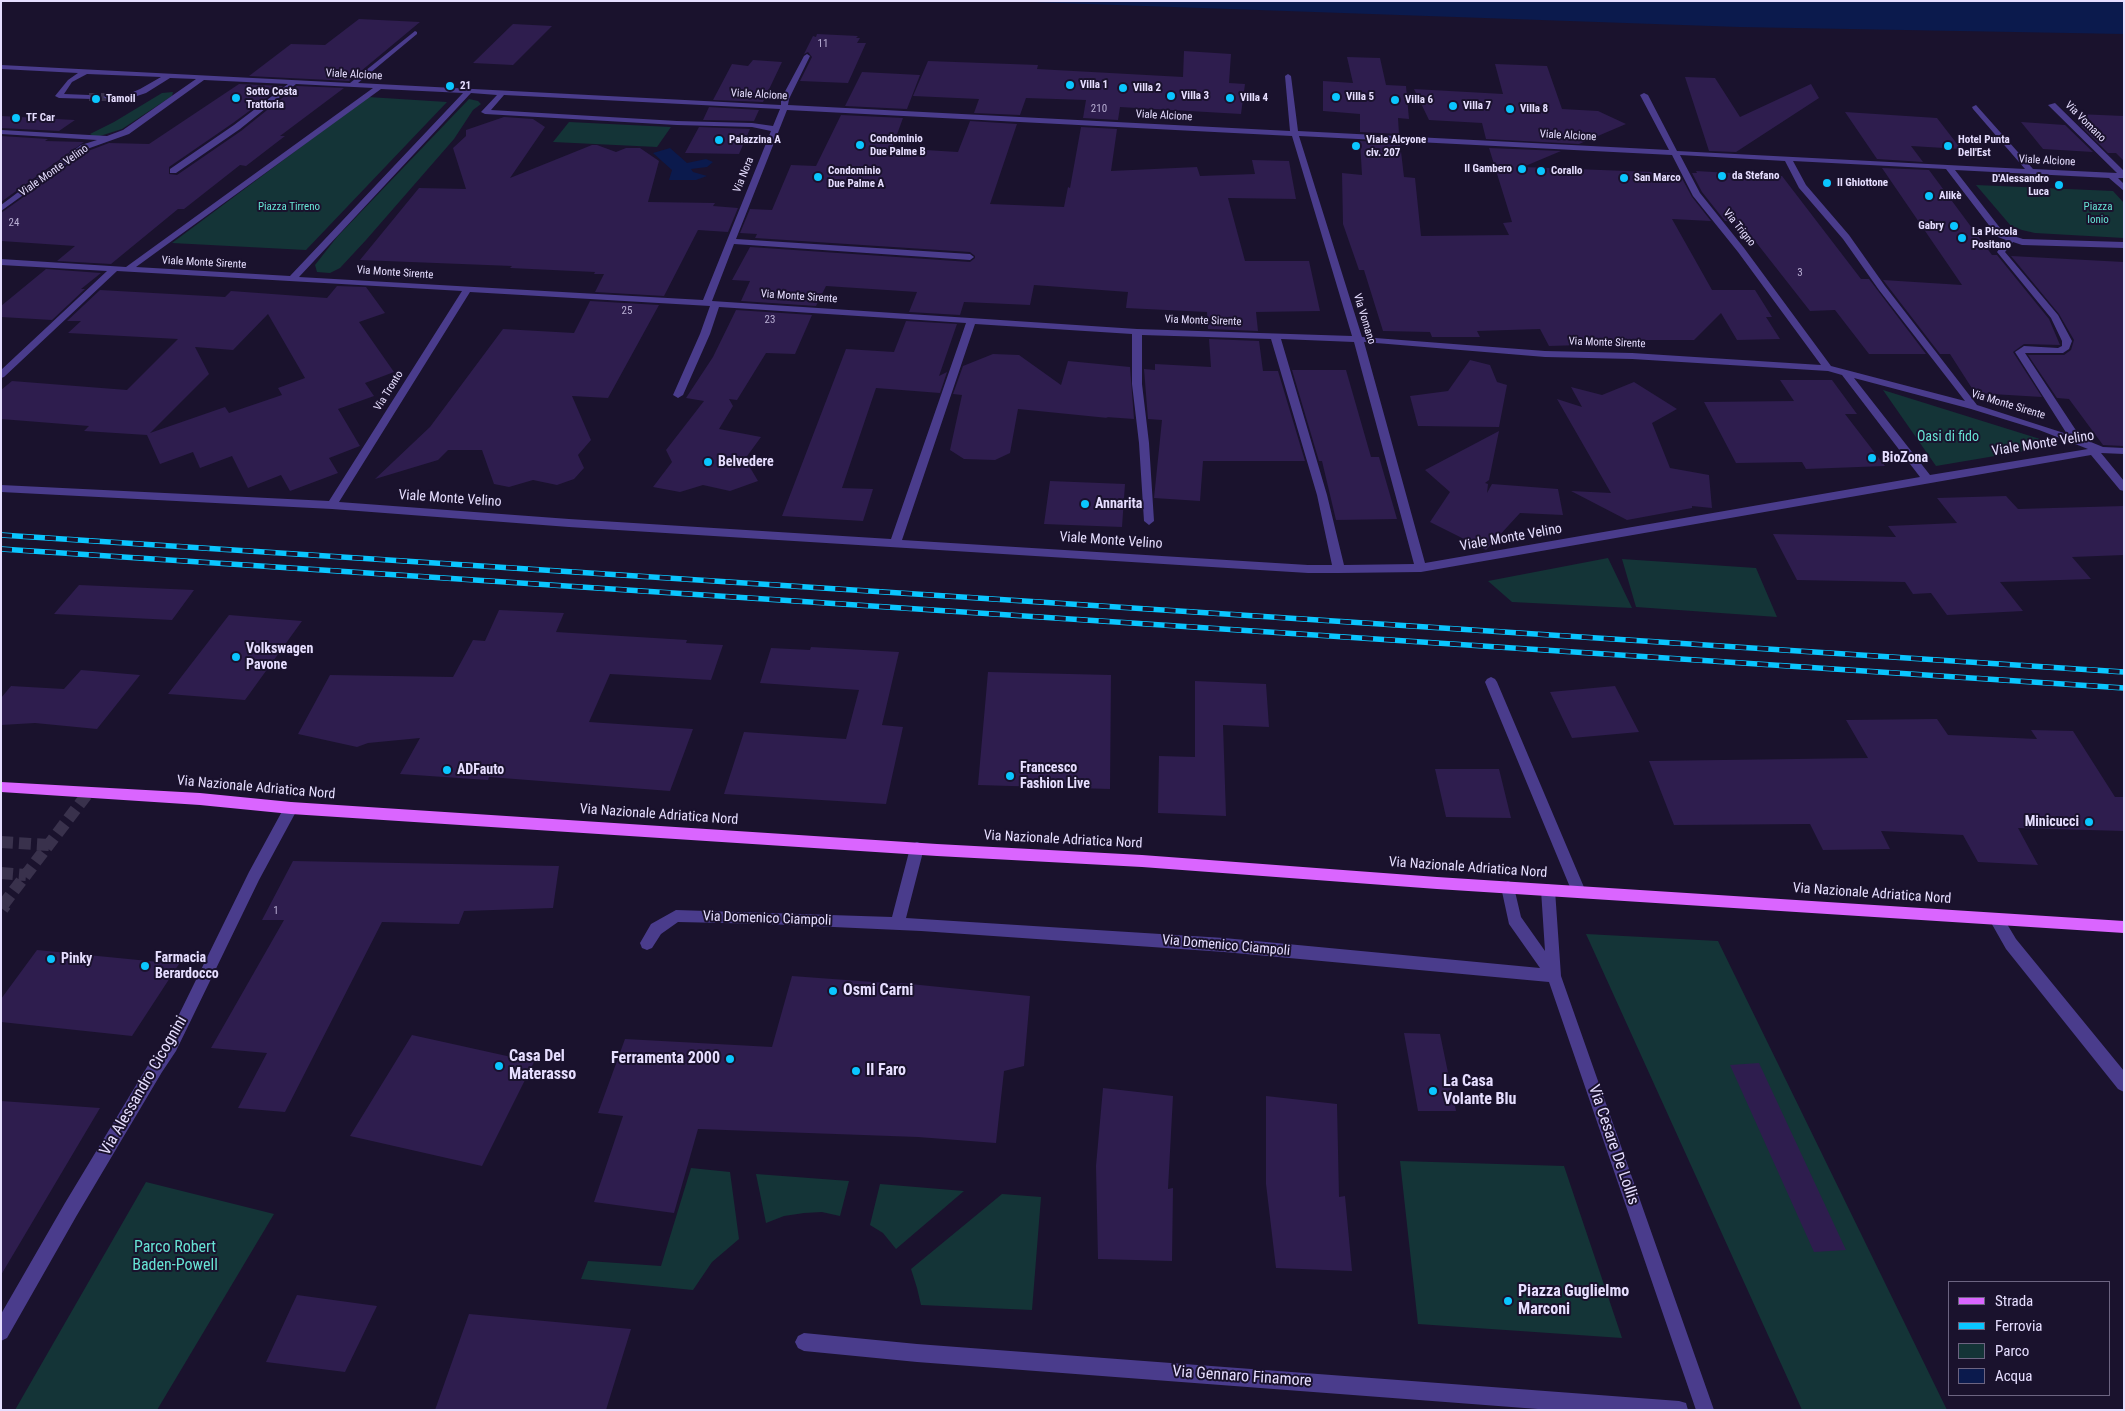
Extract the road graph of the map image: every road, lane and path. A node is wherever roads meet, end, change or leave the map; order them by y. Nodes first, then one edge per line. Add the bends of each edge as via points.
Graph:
1 (415, 33) dead end
2 (807, 56) dead end
3 (3, 68) edge
4 (84, 72) junction
5 (168, 76) junction
6 (1288, 76) dead end
7 (202, 78) junction
8 (293, 83) junction
9 (350, 86) junction
10 (379, 87) junction
11 (469, 92) junction
12 (502, 93) junction
13 (1644, 95) dead end
14 (89, 97) tunnel mouth
15 (107, 97) tunnel mouth
16 (2052, 105) dead end
17 (784, 107) junction
18 (1976, 107) dead end
19 (774, 129) junction
20 (1, 132) edge
21 (1295, 134) junction
22 (109, 139) junction
23 (1675, 153) junction
24 (1788, 159) junction
25 (1948, 166) junction
26 (172, 170) dead end
27 (2031, 171) junction
28 (2111, 175) junction
29 (2124, 176) edge
30 (2124, 189) edge
31 (1, 209) edge
32 (2012, 238) junction
33 (730, 241) junction
34 (2124, 245) edge
35 (970, 257) dead end
36 (1, 262) edge
37 (114, 269) junction
38 (127, 270) junction
39 (292, 279) junction
40 (467, 290) junction
41 (711, 304) junction
42 (971, 321) junction
43 (1137, 332) junction
44 (1275, 336) junction
45 (1358, 339) junction
46 (1828, 368) junction
47 (1844, 371) junction
48 (1, 374) edge
49 (678, 395) dead end
50 (1974, 407) junction
51 (2076, 439) junction
52 (2097, 450) junction
53 (2124, 451) edge
54 (1927, 479) junction
55 (1, 488) edge
56 (2124, 488) edge
57 (332, 505) junction
58 (1149, 521) dead end
59 (896, 542) junction
60 (1421, 568) junction
61 (1339, 569) junction
62 (1491, 682) dead end
63 (1, 787) edge
64 (291, 808) junction
65 (917, 848) junction
66 (1508, 888) junction
67 (1548, 890) junction
68 (1579, 892) junction
69 (1996, 919) junction
70 (898, 923) junction
71 (2124, 927) edge
72 (646, 943) dead end
73 (1554, 976) junction
74 (2124, 1084) edge
75 (1, 1332) edge
76 (804, 1342) dead end
77 (1680, 1410) edge
78 (1704, 1410) edge

1 - 9 street
2 - 17 street, Via Nora
3 - 4 street, Viale Alcione
4 - 5 street, Viale Alcione
4 - 14 street via 59,96
5 - 7 street, Viale Alcione
5 - 15 street via 143,92 125,98
6 - 21 street, Via Vomano
7 - 8 street, Viale Alcione
7 - 22 street via 126,132
8 - 9 street, Viale Alcione
8 - 26 street via 237,127
9 - 10 street, Viale Alcione
10 - 11 street, Viale Alcione
10 - 38 street
11 - 12 street, Viale Alcione
11 - 39 street
12 - 17 street, Viale Alcione
12 - 19 street via 484,112
13 - 23 street, Via Trigno
16 - 29 street, Via Vomano
17 - 19 street, Via Nora
17 - 21 street, Viale Alcione
18 - 27 street
19 - 33 street, Via Nora
20 - 22 street
21 - 23 street, Viale Alcione
21 - 45 street, Via Vomano
22 - 31 street, Viale Monte Velino via 84,148
23 - 24 street, Viale Alcione
23 - 46 street, Via Trigno via 1696,194 1742,250
24 - 25 street, Viale Alcione
24 - 50 street via 1802,186 1846,237
25 - 27 street, Viale Alcione
25 - 32 street via 2001,235
27 - 28 street, Viale Alcione
28 - 29 street, Viale Alcione
28 - 30 street
32 - 34 street via 2022,242
32 - 51 street via 2001,252 2055,317 2067,341 2066,347 2060,351 2024,349 2020,352
33 - 35 street
33 - 41 street, Via Nora
36 - 37 street, Viale Monte Sirente
37 - 38 street, Viale Monte Sirente
37 - 48 street
38 - 39 street, Viale Monte Sirente
39 - 40 street, Via Monte Sirente
40 - 41 street, Via Monte Sirente
40 - 57 street, Via Tronto
41 - 42 street, Via Monte Sirente
41 - 49 street, Via Nora via 706,334
42 - 43 street, Via Monte Sirente
42 - 59 street
43 - 44 street, Via Monte Sirente
43 - 58 street via 1137,384
44 - 45 street, Via Monte Sirente
44 - 61 street via 1322,494
45 - 46 street, Via Monte Sirente via 1545,354
45 - 60 street, Via Vomano
46 - 47 street, Via Monte Sirente
47 - 50 street, Via Monte Sirente
47 - 54 street
50 - 51 street, Via Monte Sirente
51 - 52 street, Via Monte Sirente
52 - 53 street, Viale Monte Velino
52 - 54 street, Viale Monte Velino
52 - 56 street
54 - 60 street, Viale Monte Velino
55 - 57 street, Viale Monte Velino
57 - 59 street, Viale Monte Velino
59 - 61 street, Viale Monte Velino
60 - 61 street, Viale Monte Velino
62 - 68 street
63 - 64 main road, Via Nazionale Adriatica Nord
64 - 65 main road, Via Nazionale Adriatica Nord
64 - 75 street, Via Alessandro Cicognini via 171,1046 111,1142
65 - 66 main road, Via Nazionale Adriatica Nord
65 - 70 street
66 - 67 main road, Via Nazionale Adriatica Nord
66 - 73 street, Via Cesare De Lollis via 1514,919
67 - 68 main road, Via Nazionale Adriatica Nord
67 - 73 street
68 - 69 main road, Via Nazionale Adriatica Nord
69 - 71 main road, Via Nazionale Adriatica Nord
69 - 74 street via 2012,944
70 - 72 street, Via Domenico Ciampoli via 676,916 656,929
70 - 73 street, Via Domenico Ciampoli via 1224,945
73 - 78 street, Via Cesare De Lollis
76 - 77 street, Via Gennaro Finamore

